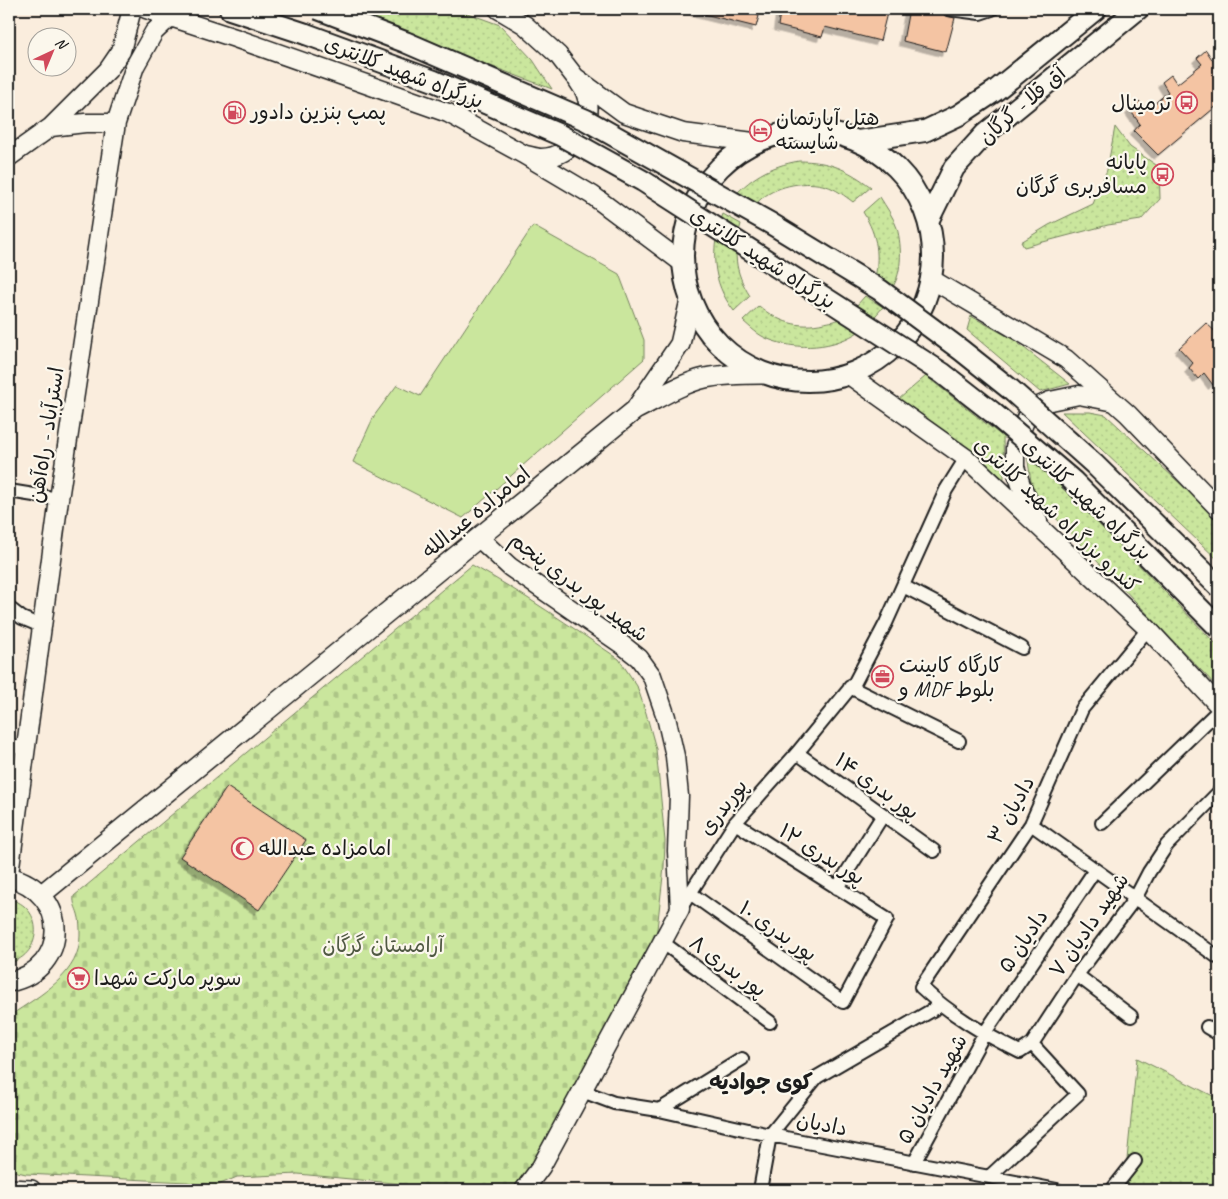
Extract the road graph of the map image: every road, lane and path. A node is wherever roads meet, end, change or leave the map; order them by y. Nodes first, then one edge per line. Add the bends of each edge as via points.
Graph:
1 (132, 9) edge
2 (146, 9) edge
3 (230, 9) edge
4 (318, 9) edge
5 (498, 9) edge
6 (950, 9) edge
7 (992, 9) edge
8 (1096, 9) edge
9 (1138, 9) edge
10 (170, 17) junction
11 (116, 58) junction
12 (135, 66) junction
13 (575, 77) junction
14 (116, 123) junction
15 (51, 127) junction
16 (858, 141) junction
17 (753, 142) junction
18 (523, 154) junction
19 (9, 157) edge
20 (928, 221) junction
21 (680, 261) junction
22 (931, 279) junction
23 (690, 300) junction
24 (763, 374) junction
25 (849, 375) junction
26 (1113, 402) junction
27 (635, 410) junction
28 (966, 458) junction
29 (9, 491) edge
30 (59, 499) junction
31 (1219, 509) edge
32 (1043, 530) junction
33 (480, 538) junction
34 (903, 586) junction
35 (1219, 587) edge
36 (9, 608) edge
37 (41, 626) junction
38 (1219, 628) edge
39 (1148, 630) junction
40 (1022, 648) dead end
41 (850, 686) junction
42 (1219, 706) edge
43 (1219, 710) edge
44 (960, 741) dead end
45 (17, 747) edge
46 (797, 753) junction
47 (1219, 792) edge
48 (883, 815) junction
49 (735, 823) junction
50 (1102, 823) dead end
51 (1031, 824) junction
52 (934, 851) dead end
53 (1096, 870) junction
54 (9, 875) edge
55 (837, 888) junction
56 (690, 893) junction
57 (42, 894) junction
58 (1136, 897) junction
59 (680, 909) junction
60 (662, 942) junction
61 (1219, 958) edge
62 (1077, 975) junction
63 (9, 982) edge
64 (843, 1002) joint
65 (941, 1006) junction
66 (1131, 1016) dead end
67 (770, 1022) dead end
68 (1208, 1027) dead end
69 (984, 1034) junction
70 (1219, 1034) edge
71 (1032, 1044) junction
72 (742, 1059) dead end
73 (582, 1091) junction
74 (659, 1110) junction
75 (770, 1134) junction
76 (1135, 1161) dead end
77 (914, 1163) junction
78 (989, 1177) junction
79 (1036, 1188) edge
80 (9, 1189) edge
81 (31, 1190) edge
82 (524, 1190) edge
83 (760, 1190) edge
84 (1057, 1190) edge
85 (1112, 1190) edge

1 - 11 main road via 121,51
2 - 10 main road
3 - 38 highway, بزرگراه شهید کلانتری, bridge via 434,81 560,135 643,181 942,373 1073,481
4 - 35 highway, بزرگراه شهید کلانتری, bridge via 405,42 586,120 770,223 880,290 1010,389 1094,464
5 - 13 main road via 525,25 558,55
6 - 7 street via 980,13
8 - 16 highway, آق قلا - گرگان via 995,91 960,115 925,131
9 - 20 highway, آق قلا - گرگان via 985,134 954,168
10 - 12 main road, استرآباد - راه‌آهن via 154,32
10 - 18 main road via 448,113
11 - 12 main road
11 - 15 main road
12 - 14 main road, استرآباد - راه‌آهن
13 - 17 main road via 624,113 683,133
13 - 18 main road via 585,92 589,110 585,129 575,144 559,154 541,158
14 - 15 main road
14 - 30 main road, استرآباد - راه‌آهن
15 - 19 main road
16 - 17 highway via 835,133 803,130
16 - 20 highway via 887,159 909,182
17 - 21 highway via 722,164 689,214
18 - 21 main road via 592,195
20 - 22 highway via 933,246
21 - 23 highway
22 - 25 highway via 928,293 908,332 879,359
22 - 26 main road via 1066,360
23 - 24 highway via 698,318 716,342 745,365
23 - 27 main road, امامزاده عبدالله via 680,344
24 - 25 highway via 812,382
24 - 27 main road, امامزاده عبدالله via 705,378
25 - 28 main road, کندرو بزرگراه شهید کلانتری
26 - 31 main road
26 - 32 main road via 1079,395 1050,401 1031,411 1026,418 1015,447 1015,467
27 - 33 main road, امامزاده عبدالله
28 - 32 main road, کندرو بزرگراه شهید کلانتری
28 - 34 street, پوربدری via 946,490
29 - 30 street
30 - 37 main road, استرآباد - راه‌آهن
32 - 39 main road, کندرو بزرگراه شهید کلانتری
33 - 57 main road, امامزاده عبدالله
33 - 59 main road, شهید پور بدری پنجم via 510,567 639,658 652,676 675,756 679,796
34 - 40 street
34 - 41 street, پوربدری via 886,624
36 - 37 street
37 - 45 main road, استرآباد - راه‌آهن
39 - 42 main road, کندرو بزرگراه شهید کلانتری
39 - 51 street, دادیان ۳ via 1082,709
41 - 44 street
41 - 46 street, پوربدری
43 - 50 street
45 - 54 main road, استرآباد - راه‌آهن
46 - 48 street, پور بدری ۱۴
46 - 49 street, پوربدری
47 - 58 street, شهید دادیان ۷ via 1167,845
48 - 52 street, پور بدری ۱۴
48 - 55 street
49 - 55 street, پور بدری ۱۲
49 - 56 street, پوربدری
51 - 53 street
51 - 65 street, دادیان ۳ via 921,987
53 - 58 street
53 - 69 street, دادیان ۵
54 - 57 main road
55 - 64 street, پور بدری ۱۲ via 887,919
56 - 59 street, پوربدری
56 - 64 street, پور بدری ۱۰
57 - 63 main road via 54,916 54,942 49,954 33,973
58 - 61 street
58 - 62 street, شهید دادیان ۷
59 - 60 main road, پوربدری
60 - 67 street, پور بدری ۸
60 - 73 main road, پوربدری
62 - 66 street
62 - 71 street, شهید دادیان ۷
65 - 69 street
65 - 75 street via 817,1077
68 - 70 street
69 - 71 street via 1020,1052
69 - 77 street, ۵ شهید دادیان
71 - 78 street via 1078,1094
72 - 74 street
73 - 74 street, دادیان via 614,1103
73 - 82 main road, پوربدری via 541,1167
74 - 75 street, دادیان
75 - 77 street, دادیان
75 - 83 street
76 - 85 street
77 - 78 street, دادیان
78 - 79 street, دادیان
79 - 84 street, دادیان
80 - 81 main road

